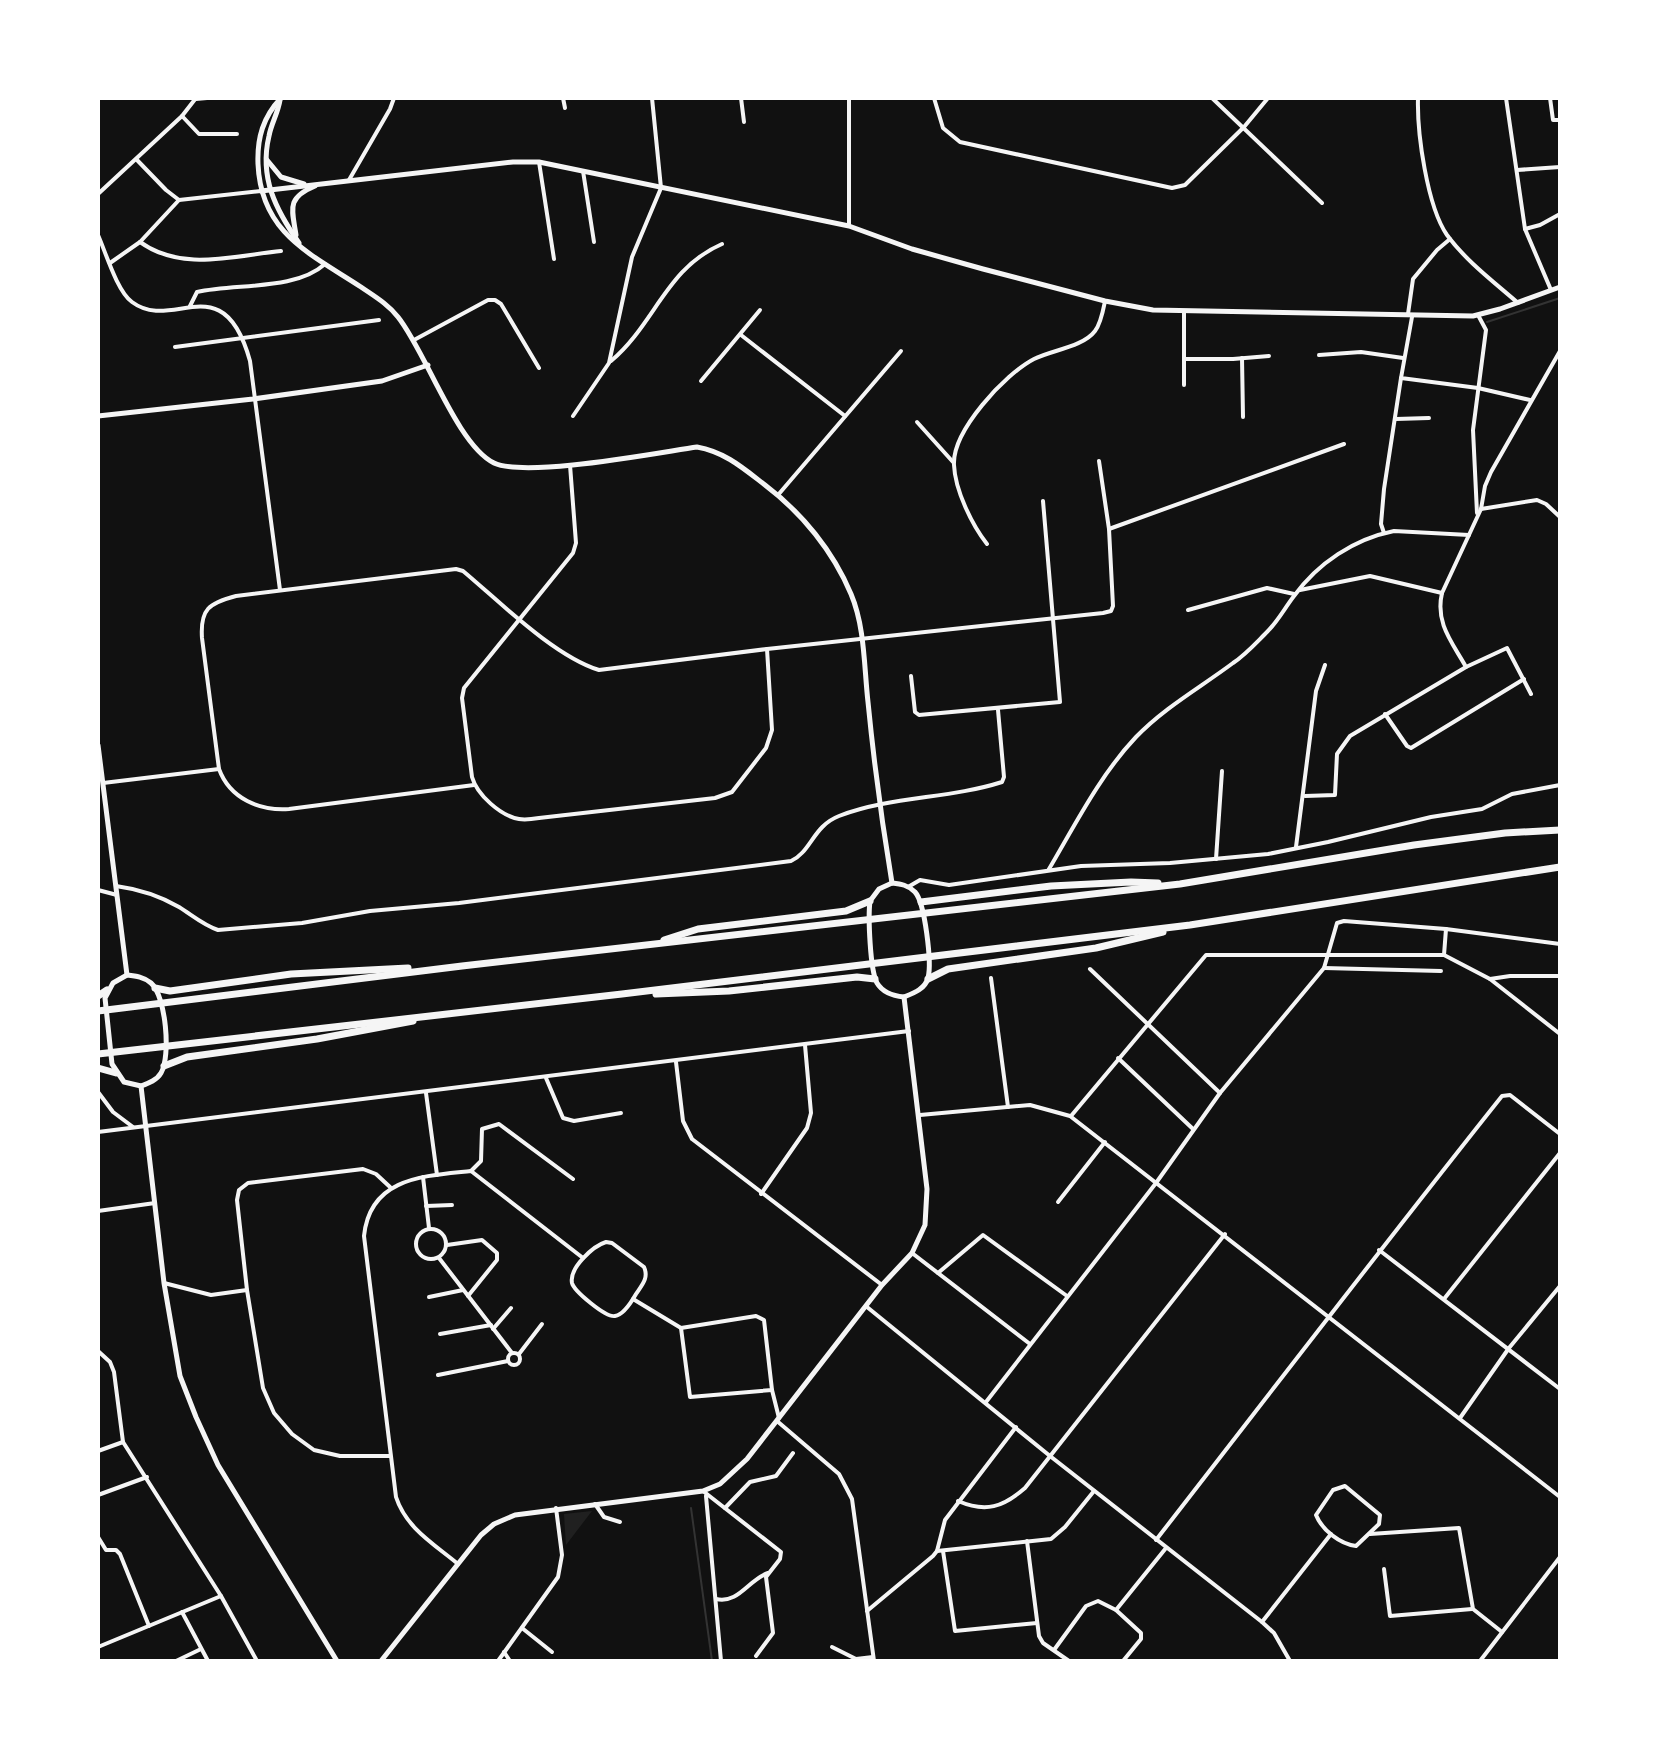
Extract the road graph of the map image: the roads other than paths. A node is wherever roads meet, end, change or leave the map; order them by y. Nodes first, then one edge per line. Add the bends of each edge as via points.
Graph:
1 (207, 98) edge
2 (281, 98) edge
3 (394, 98) edge
4 (563, 98) edge
5 (652, 98) edge
6 (741, 98) edge
7 (849, 98) edge
8 (934, 98) edge
9 (1212, 98) edge
10 (1268, 98) edge
11 (1418, 98) edge
12 (1506, 98) edge
13 (1550, 98) edge
14 (196, 99) edge
15 (565, 108) dead end
16 (182, 116) junction
17 (1560, 120) edge
18 (744, 122) dead end
19 (1244, 127) junction
20 (237, 134) dead end
21 (266, 158) junction
22 (137, 160) junction
23 (539, 162) junction
24 (1560, 167) edge
25 (1517, 170) junction
26 (583, 171) junction
27 (349, 180) junction
28 (324, 183) junction
29 (308, 184) junction
30 (661, 188) junction
31 (261, 191) junction
32 (269, 192) junction
33 (98, 194) edge
34 (179, 200) junction
35 (1322, 203) dead end
36 (1560, 214) edge
37 (849, 226) junction
38 (1525, 229) junction
39 (98, 235) edge
40 (1450, 239) junction
41 (297, 240) junction
42 (140, 242) junction
43 (594, 242) dead end
44 (722, 244) dead end
45 (304, 249) junction
46 (281, 251) dead end
47 (554, 259) dead end
48 (110, 263) junction
49 (325, 263) junction
50 (1560, 287) edge
51 (1551, 290) junction
52 (1105, 301) junction
53 (1518, 303) junction
54 (190, 306) junction
55 (760, 310) dead end
56 (1184, 312) junction
57 (1478, 315) junction
58 (1410, 317) junction
59 (379, 320) dead end
60 (741, 335) junction
61 (243, 338) junction
62 (414, 340) junction
63 (175, 347) dead end
64 (901, 351) dead end
65 (1560, 351) edge
66 (1319, 355) dead end
67 (1269, 356) dead end
68 (1242, 358) junction
69 (1404, 358) junction
70 (1184, 359) junction
71 (609, 363) junction
72 (428, 365) junction
73 (539, 368) dead end
74 (1401, 378) junction
75 (701, 381) dead end
76 (1184, 385) dead end
77 (1478, 388) junction
78 (253, 399) junction
79 (1531, 400) junction
80 (98, 416) edge
81 (573, 416) dead end
82 (845, 416) junction
83 (1243, 417) dead end
84 (1429, 418) dead end
85 (1396, 419) junction
86 (917, 422) dead end
87 (1344, 444) dead end
88 (1099, 461) dead end
89 (953, 462) junction
90 (570, 465) junction
91 (778, 495) junction
92 (1043, 501) dead end
93 (1481, 509) junction
94 (1477, 517) junction
95 (1560, 517) edge
96 (1109, 529) junction
97 (1384, 533) junction
98 (1469, 535) junction
99 (987, 544) dead end
100 (280, 590) junction
101 (1297, 592) junction
102 (1442, 593) junction
103 (1188, 610) dead end
104 (1053, 617) junction
105 (521, 619) junction
106 (862, 638) junction
107 (767, 649) junction
108 (1325, 665) dead end
109 (1466, 667) junction
110 (911, 676) dead end
111 (1524, 679) junction
112 (1531, 694) dead end
113 (998, 710) junction
114 (1385, 714) junction
115 (98, 748) edge
116 (219, 769) junction
117 (1222, 771) dead end
118 (103, 783) junction
119 (474, 785) junction
120 (1560, 785) edge
121 (1305, 796) junction
122 (879, 804) junction
123 (1560, 830) edge
124 (1296, 848) junction
125 (1216, 859) junction
126 (1560, 867) edge
127 (1049, 869) junction
128 (892, 883) junction
129 (1180, 884) junction
130 (116, 886) junction
131 (908, 887) junction
132 (98, 890) edge
133 (117, 895) junction
134 (870, 901) junction
135 (921, 902) junction
136 (1190, 925) junction
137 (1446, 929) junction
138 (650, 944) junction
139 (1560, 944) edge
140 (1331, 953) junction
141 (1444, 955) junction
142 (462, 966) junction
143 (1324, 968) junction
144 (1090, 969) dead end
145 (1441, 971) dead end
146 (127, 975) junction
147 (1560, 976) edge
148 (991, 978) dead end
149 (875, 979) junction
150 (928, 979) junction
151 (1490, 979) junction
152 (155, 988) junction
153 (107, 990) junction
154 (622, 994) junction
155 (98, 996) edge
156 (904, 997) junction
157 (98, 1011) edge
158 (466, 1012) junction
159 (1147, 1021) junction
160 (909, 1031) junction
161 (1560, 1034) edge
162 (805, 1045) junction
163 (98, 1054) edge
164 (1118, 1058) junction
165 (676, 1062) junction
166 (164, 1066) junction
167 (98, 1068) edge
168 (116, 1073) junction
169 (546, 1078) junction
170 (141, 1086) junction
171 (98, 1092) edge
172 (426, 1093) junction
173 (1220, 1093) junction
174 (1008, 1107) junction
175 (621, 1113) dead end
176 (920, 1115) junction
177 (1070, 1116) junction
178 (146, 1127) junction
179 (134, 1128) junction
180 (1193, 1129) junction
181 (98, 1132) edge
182 (1560, 1134) edge
183 (1105, 1142) junction
184 (1560, 1153) edge
185 (471, 1171) junction
186 (437, 1175) junction
187 (423, 1177) junction
188 (573, 1179) dead end
189 (1156, 1183) junction
190 (390, 1187) junction
191 (761, 1194) junction
192 (1058, 1202) dead end
193 (155, 1203) junction
194 (452, 1205) dead end
195 (426, 1206) junction
196 (98, 1211) edge
197 (429, 1228) junction
198 (1225, 1234) junction
199 (447, 1245) junction
200 (1379, 1250) junction
201 (912, 1253) junction
202 (439, 1258) junction
203 (583, 1258) junction
204 (938, 1273) junction
205 (164, 1283) junction
206 (882, 1285) junction
207 (1560, 1286) edge
208 (247, 1290) junction
209 (463, 1290) junction
210 (468, 1296) junction
211 (1067, 1296) junction
212 (429, 1297) dead end
213 (633, 1299) junction
214 (1444, 1299) junction
215 (867, 1307) junction
216 (511, 1308) dead end
217 (1328, 1315) junction
218 (542, 1324) dead end
219 (492, 1327) junction
220 (681, 1328) junction
221 (440, 1334) dead end
222 (1030, 1345) junction
223 (1509, 1348) junction
224 (98, 1351) edge
225 (512, 1353) junction
226 (519, 1354) junction
227 (508, 1361) junction
228 (438, 1375) dead end
229 (1560, 1389) edge
230 (772, 1390) junction
231 (986, 1402) junction
232 (1460, 1418) junction
233 (778, 1420) junction
234 (1016, 1427) junction
235 (123, 1442) junction
236 (98, 1451) edge
237 (793, 1453) dead end
238 (390, 1456) junction
239 (1050, 1456) junction
240 (147, 1477) junction
241 (1094, 1491) junction
242 (705, 1493) junction
243 (98, 1495) edge
244 (1560, 1497) edge
245 (958, 1501) junction
246 (595, 1504) junction
247 (556, 1508) junction
248 (725, 1508) junction
249 (620, 1522) dead end
250 (1331, 1534) junction
251 (1370, 1534) junction
252 (98, 1537) edge
253 (1156, 1540) junction
254 (1027, 1541) junction
255 (1166, 1548) junction
256 (940, 1551) junction
257 (1560, 1558) edge
258 (458, 1564) junction
259 (1384, 1569) dead end
260 (768, 1573) junction
261 (221, 1596) junction
262 (716, 1599) junction
263 (1473, 1609) junction
264 (1116, 1610) junction
265 (867, 1611) junction
266 (182, 1612) junction
267 (1262, 1622) junction
268 (1037, 1623) junction
269 (149, 1626) junction
270 (522, 1628) junction
271 (1502, 1632) junction
272 (98, 1647) edge
273 (832, 1647) dead end
274 (201, 1649) junction
275 (1054, 1650) junction
276 (504, 1652) junction
277 (552, 1652) dead end
278 (756, 1656) dead end
279 (874, 1659) edge
280 (176, 1661) edge
281 (208, 1661) edge
282 (257, 1661) edge
283 (337, 1661) edge
284 (381, 1661) edge
285 (498, 1661) edge
286 (510, 1661) edge
287 (721, 1661) edge
288 (1069, 1661) edge
289 (1123, 1661) edge
290 (1290, 1661) edge
291 (1480, 1661) edge

1 - 14 street
2 - 21 street
2 - 31 street via 259,139
3 - 27 street
4 - 15 street
5 - 30 street
6 - 18 street
7 - 37 street
8 - 19 street via 943,128 960,142 1172,188 1185,185
9 - 19 street
10 - 19 street
11 - 40 street via 1427,178
12 - 25 street
13 - 17 street via 1553,120
14 - 16 street
16 - 20 street via 199,134
16 - 22 street
19 - 35 street
21 - 29 street via 281,177
21 - 32 street
22 - 33 street
22 - 34 street
23 - 26 street
23 - 27 street
23 - 47 street
24 - 25 street
25 - 38 street
26 - 30 street
26 - 43 street
27 - 28 street
28 - 29 street
28 - 41 street via 294,201
29 - 32 street
30 - 37 street
30 - 71 street via 632,257
31 - 32 street
31 - 34 street
31 - 45 street via 283,233
32 - 41 street
34 - 42 street
36 - 38 street
37 - 52 street via 912,249
38 - 51 street
39 - 48 street
40 - 53 street
40 - 58 street via 1413,279
41 - 45 street
42 - 46 street via 185,261
42 - 48 street
44 - 71 street via 698,255 678,274 625,349
45 - 49 street
48 - 54 street via 134,304 159,310
49 - 54 street via 299,279 197,292
49 - 62 street via 386,304
50 - 51 street
51 - 53 street
52 - 56 street
52 - 89 street via 1094,333 1031,360 999,386 968,425
53 - 57 street
54 - 61 street via 219,312
55 - 60 street
56 - 58 street
56 - 70 street
57 - 58 street
57 - 77 street via 1486,330
58 - 69 street
59 - 61 street
60 - 75 street
60 - 82 street
61 - 63 street
61 - 78 street
62 - 72 street
62 - 73 street via 495,300
64 - 82 street
65 - 79 street
66 - 69 street via 1361,352
67 - 68 street
68 - 70 street
68 - 83 street
69 - 74 street
70 - 76 street
71 - 81 street
72 - 78 street via 382,381
72 - 90 street via 471,442 494,463
74 - 77 street
74 - 85 street
77 - 79 street
77 - 94 street via 1473,430
78 - 80 street
78 - 100 street
79 - 93 street via 1491,472
82 - 91 street
84 - 85 street
85 - 97 street via 1384,489
86 - 89 street
87 - 96 street
88 - 96 street
89 - 99 street via 958,487
90 - 91 street via 697,447 733,459
90 - 105 street via 573,553
91 - 106 street via 813,529 833,560 852,595
92 - 104 street
93 - 94 street
93 - 95 street via 1537,500
94 - 98 street
96 - 104 street via 1111,611
97 - 98 street
97 - 101 street via 1336,554
98 - 102 street
100 - 105 street via 456,569
100 - 116 street via 218,601 205,611 202,638
101 - 102 street via 1370,576
101 - 103 street via 1267,588
101 - 127 street via 1282,617 1236,662 1136,737 1098,787
102 - 109 street via 1439,612 1445,633
104 - 106 street
104 - 113 street via 1060,702
105 - 107 street via 580,664 599,670
105 - 119 street via 464,688
106 - 107 street
106 - 122 street
107 - 119 street via 772,730 766,748 732,792 521,819 495,807
108 - 121 street via 1316,691
109 - 111 street via 1507,648
109 - 114 street
110 - 113 street via 919,715
111 - 112 street
111 - 114 street via 1411,748
113 - 122 street via 1002,782
114 - 121 street via 1342,745 1335,795
115 - 118 street
116 - 118 street
116 - 119 street via 241,796 271,810
117 - 125 street
118 - 130 street
120 - 124 street via 1512,794 1471,812
121 - 124 street
122 - 128 street
122 - 130 street via 820,826 791,861 302,923 218,930 153,895
123 - 129 highway via 1414,845
124 - 125 street
125 - 127 street
126 - 136 highway
127 - 131 street via 949,885 920,880
128 - 131 street
128 - 134 street
129 - 135 highway via 1051,886
129 - 138 highway
130 - 133 street
131 - 135 street
132 - 133 street
133 - 146 street
134 - 138 highway via 846,911 698,929
134 - 149 street
135 - 150 street
136 - 150 highway via 1096,948 948,969
136 - 154 highway
137 - 139 street
137 - 140 street via 1344,921 1335,927
137 - 141 street
138 - 142 highway
140 - 141 street
140 - 143 street
140 - 159 street via 1206,955
141 - 151 street
142 - 152 highway via 291,974 170,991
142 - 157 highway
143 - 145 street
143 - 173 street
144 - 159 street
146 - 152 street
146 - 153 street
147 - 151 street
148 - 174 street
149 - 154 highway
149 - 156 street via 886,992
150 - 156 street
151 - 161 street
152 - 166 street via 167,1049
153 - 155 highway
153 - 168 street via 104,1006
154 - 158 highway
156 - 160 street
158 - 163 highway
158 - 166 highway via 187,1057
159 - 164 street
159 - 173 street
160 - 162 street
160 - 176 street
162 - 165 street
162 - 191 street via 811,1113 807,1128
164 - 177 street
164 - 180 street
165 - 169 street
165 - 191 street via 687,1132
166 - 170 street via 158,1078
167 - 168 highway
168 - 170 street via 124,1082
169 - 172 street
169 - 175 street via 563,1118
170 - 178 street
171 - 179 street
172 - 178 street
172 - 186 street
173 - 180 street
174 - 176 street
174 - 177 street via 1030,1105
176 - 201 street via 925,1225
177 - 183 street
178 - 179 street
178 - 193 street
179 - 181 street
180 - 189 street
182 - 200 street via 1510,1095 1502,1096
183 - 189 street
183 - 192 street
184 - 214 street
185 - 186 street
185 - 188 street via 481,1161 482,1129 499,1124
185 - 203 street
186 - 187 street
187 - 190 street
187 - 195 street
189 - 198 street
189 - 211 street
190 - 208 street via 363,1169 248,1183 237,1200
190 - 238 street via 370,1212 364,1236
191 - 206 street
193 - 196 street
193 - 205 street
194 - 195 street
195 - 197 street
197 - 199 street via 444,1234
197 - 202 street via 416,1240 417,1251 423,1258
198 - 217 street
198 - 239 street
199 - 202 street
199 - 210 street via 482,1240 497,1253
200 - 214 street
200 - 217 street
201 - 204 street
201 - 206 street
202 - 209 street
203 - 213 street via 606,1242 644,1267 646,1279
203 - 213 street via 572,1275 574,1288 605,1315 619,1315
204 - 211 street via 983,1235
204 - 222 street
205 - 208 street via 211,1295
205 - 283 street via 180,1376 205,1438
206 - 215 street
207 - 223 street
208 - 238 street via 263,1388 274,1413 292,1434 314,1450 340,1456
209 - 210 street
209 - 212 street
210 - 219 street
211 - 222 street
213 - 220 street
214 - 223 street
215 - 231 street
215 - 233 street
216 - 219 street
217 - 232 street
217 - 253 street
218 - 226 street
219 - 221 street
219 - 225 street
220 - 230 street via 690,1397
220 - 230 street via 756,1316 764,1320
222 - 231 street
223 - 229 street
223 - 232 street
224 - 235 street via 114,1372
225 - 226 street
225 - 227 street
226 - 227 street via 517,1365
227 - 228 street
230 - 233 street
231 - 234 street
232 - 244 street
233 - 242 street via 727,1479
233 - 265 street via 847,1486 858,1525
234 - 239 street
234 - 245 street
235 - 236 street
235 - 240 street
237 - 248 street via 779,1474 750,1482
238 - 258 street via 401,1512
239 - 241 street
239 - 245 street via 1025,1488 999,1506 977,1508
240 - 243 street
240 - 261 street
241 - 253 street
241 - 254 street via 1055,1537
242 - 246 street
242 - 248 street
242 - 262 street
245 - 256 street via 945,1520
246 - 247 street
246 - 249 street via 604,1517
247 - 258 street via 494,1524
247 - 270 street via 562,1555 558,1577
248 - 260 street via 781,1552
250 - 251 street via 1350,1546
250 - 251 street via 1317,1519 1317,1511 1333,1490 1345,1486 1380,1515
250 - 267 street
251 - 263 street via 1459,1528
252 - 269 street via 106,1550 120,1554
253 - 255 street
254 - 256 street
254 - 268 street
255 - 264 street
255 - 267 street
256 - 265 street
256 - 268 street via 955,1631
257 - 271 street
258 - 284 street
259 - 263 street via 1390,1616
260 - 262 street via 736,1597
260 - 278 street via 773,1633
261 - 266 street
261 - 282 street
262 - 287 street
263 - 271 street
264 - 275 street via 1104,1602 1089,1604
264 - 289 street via 1142,1636
265 - 279 street
266 - 269 street
266 - 274 street
267 - 290 street
268 - 275 street via 1040,1640
269 - 272 street
270 - 276 street
270 - 277 street
271 - 291 street
273 - 279 street via 856,1659
274 - 280 street
274 - 281 street
275 - 288 street
276 - 285 street
276 - 286 street

